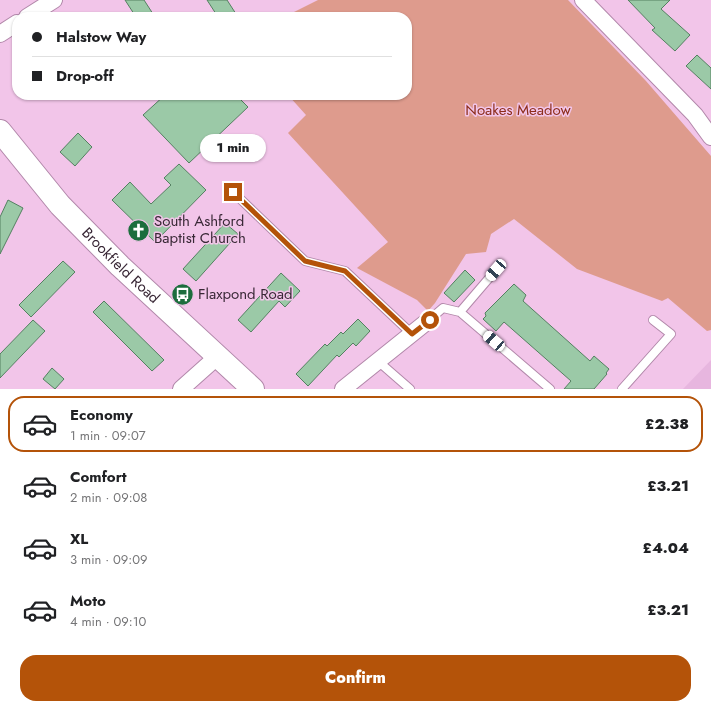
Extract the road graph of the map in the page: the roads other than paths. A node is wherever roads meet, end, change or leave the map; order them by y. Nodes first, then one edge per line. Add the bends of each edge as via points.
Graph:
1 (54, 0) edge
2 (583, 0) edge
3 (35, 12) edge
4 (12, 26) edge
5 (0, 34) edge
6 (0, 131) edge
7 (711, 137) edge
8 (233, 192) dead end
9 (496, 270) dead end
10 (460, 312) junction
11 (430, 320) joint
12 (653, 320) dead end
13 (412, 334) junction
14 (218, 356) junction
15 (379, 362) junction
16 (181, 389) edge
17 (253, 389) edge
18 (343, 389) edge
19 (410, 389) edge
20 (550, 389) edge
21 (622, 389) edge

1 - 3 street
2 - 7 street via 696,115
4 - 5 street
6 - 14 main road, Brookfield Road via 60,205 120,266
8 - 13 lane via 305,261 345,271
9 - 10 lane
10 - 11 lane via 443,308
10 - 20 lane
11 - 13 street
12 - 21 lane via 671,334
13 - 15 street
14 - 16 street
14 - 17 main road, Brookfield Road
15 - 18 street
15 - 19 lane

